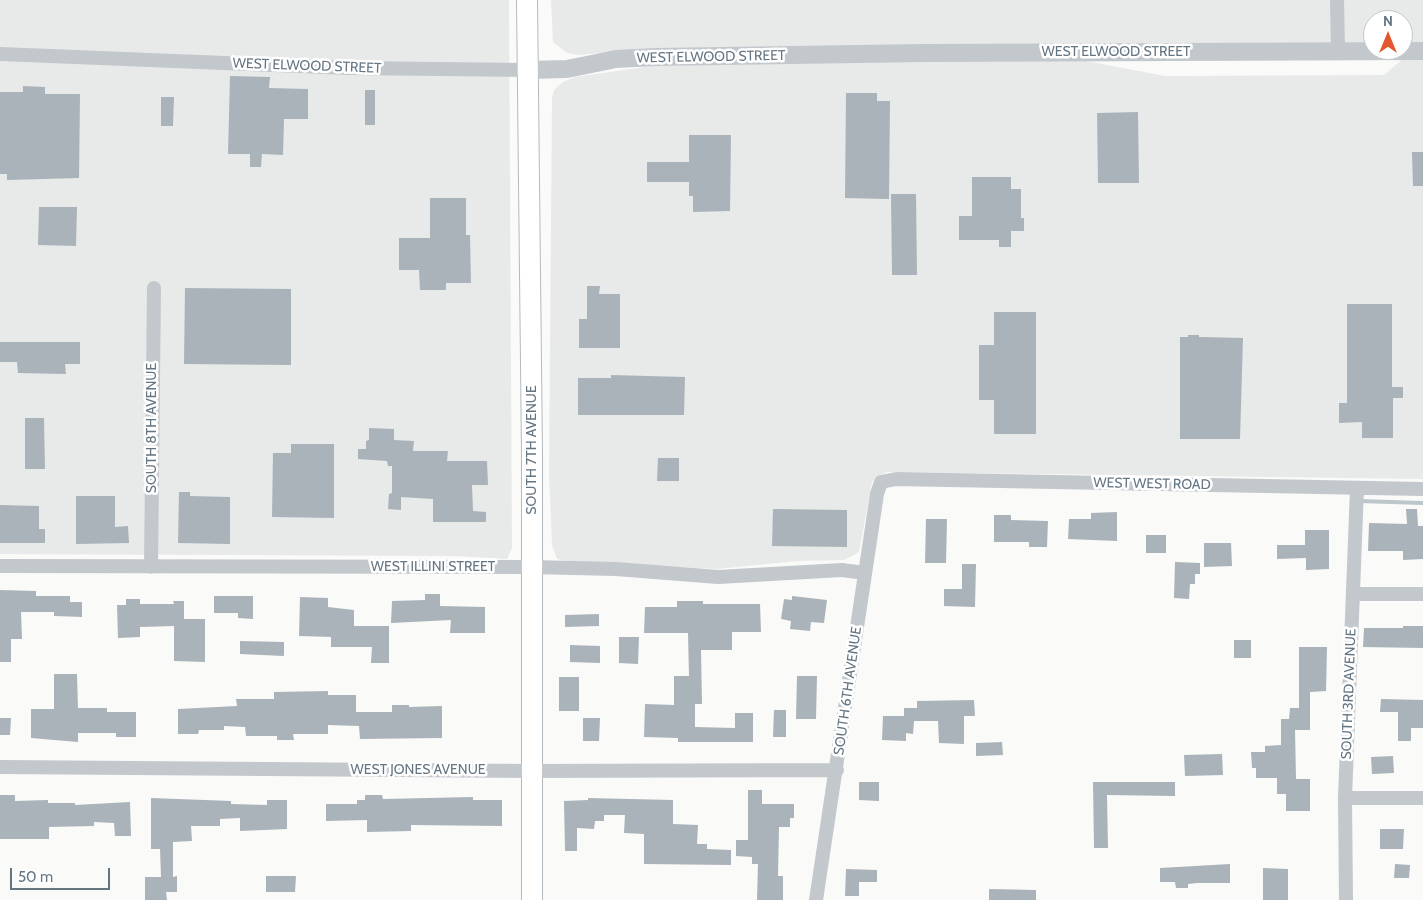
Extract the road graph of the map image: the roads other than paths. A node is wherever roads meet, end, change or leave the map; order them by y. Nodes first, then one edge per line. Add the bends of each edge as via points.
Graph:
1 (527, 0) edge
2 (1336, 0) edge
3 (1338, 50) junction
4 (1423, 51) edge
5 (0, 54) edge
6 (529, 70) junction
7 (154, 288) dead end
8 (881, 482) joint
9 (1357, 488) junction
10 (1423, 489) edge
11 (0, 566) edge
12 (151, 567) junction
13 (532, 567) junction
14 (865, 573) junction
15 (1353, 594) junction
16 (1423, 594) edge
17 (0, 767) edge
18 (837, 770) junction
19 (532, 771) junction
20 (1345, 798) junction
21 (1423, 798) edge
22 (532, 900) edge
23 (816, 900) edge
24 (1346, 900) edge

1 - 6 main road, SOUTH 7TH AVENUE
2 - 3 street
3 - 4 street, WEST ELWOOD STREET
3 - 6 street, WEST ELWOOD STREET via 936,52 656,58 616,59 567,69
5 - 6 street, WEST ELWOOD STREET via 349,68
6 - 13 main road, SOUTH 7TH AVENUE
7 - 12 street, SOUTH 8TH AVENUE
8 - 9 street, WEST WEST ROAD via 896,479
8 - 14 street, SOUTH 6TH AVENUE
9 - 10 street, WEST WEST ROAD
9 - 15 street, SOUTH 3RD AVENUE
11 - 12 street, WEST ILLINI STREET
12 - 13 street, WEST ILLINI STREET
13 - 14 street, WEST ILLINI STREET via 616,569 718,577 842,570
13 - 19 main road, SOUTH 7TH AVENUE
14 - 18 street, SOUTH 6TH AVENUE
15 - 16 street
15 - 20 street, SOUTH 3RD AVENUE
17 - 19 street, WEST JONES AVENUE
18 - 19 street, WEST JONES AVENUE
18 - 23 street, SOUTH 6TH AVENUE
19 - 22 main road, SOUTH 7TH AVENUE
20 - 21 street
20 - 24 street, SOUTH 3RD AVENUE

